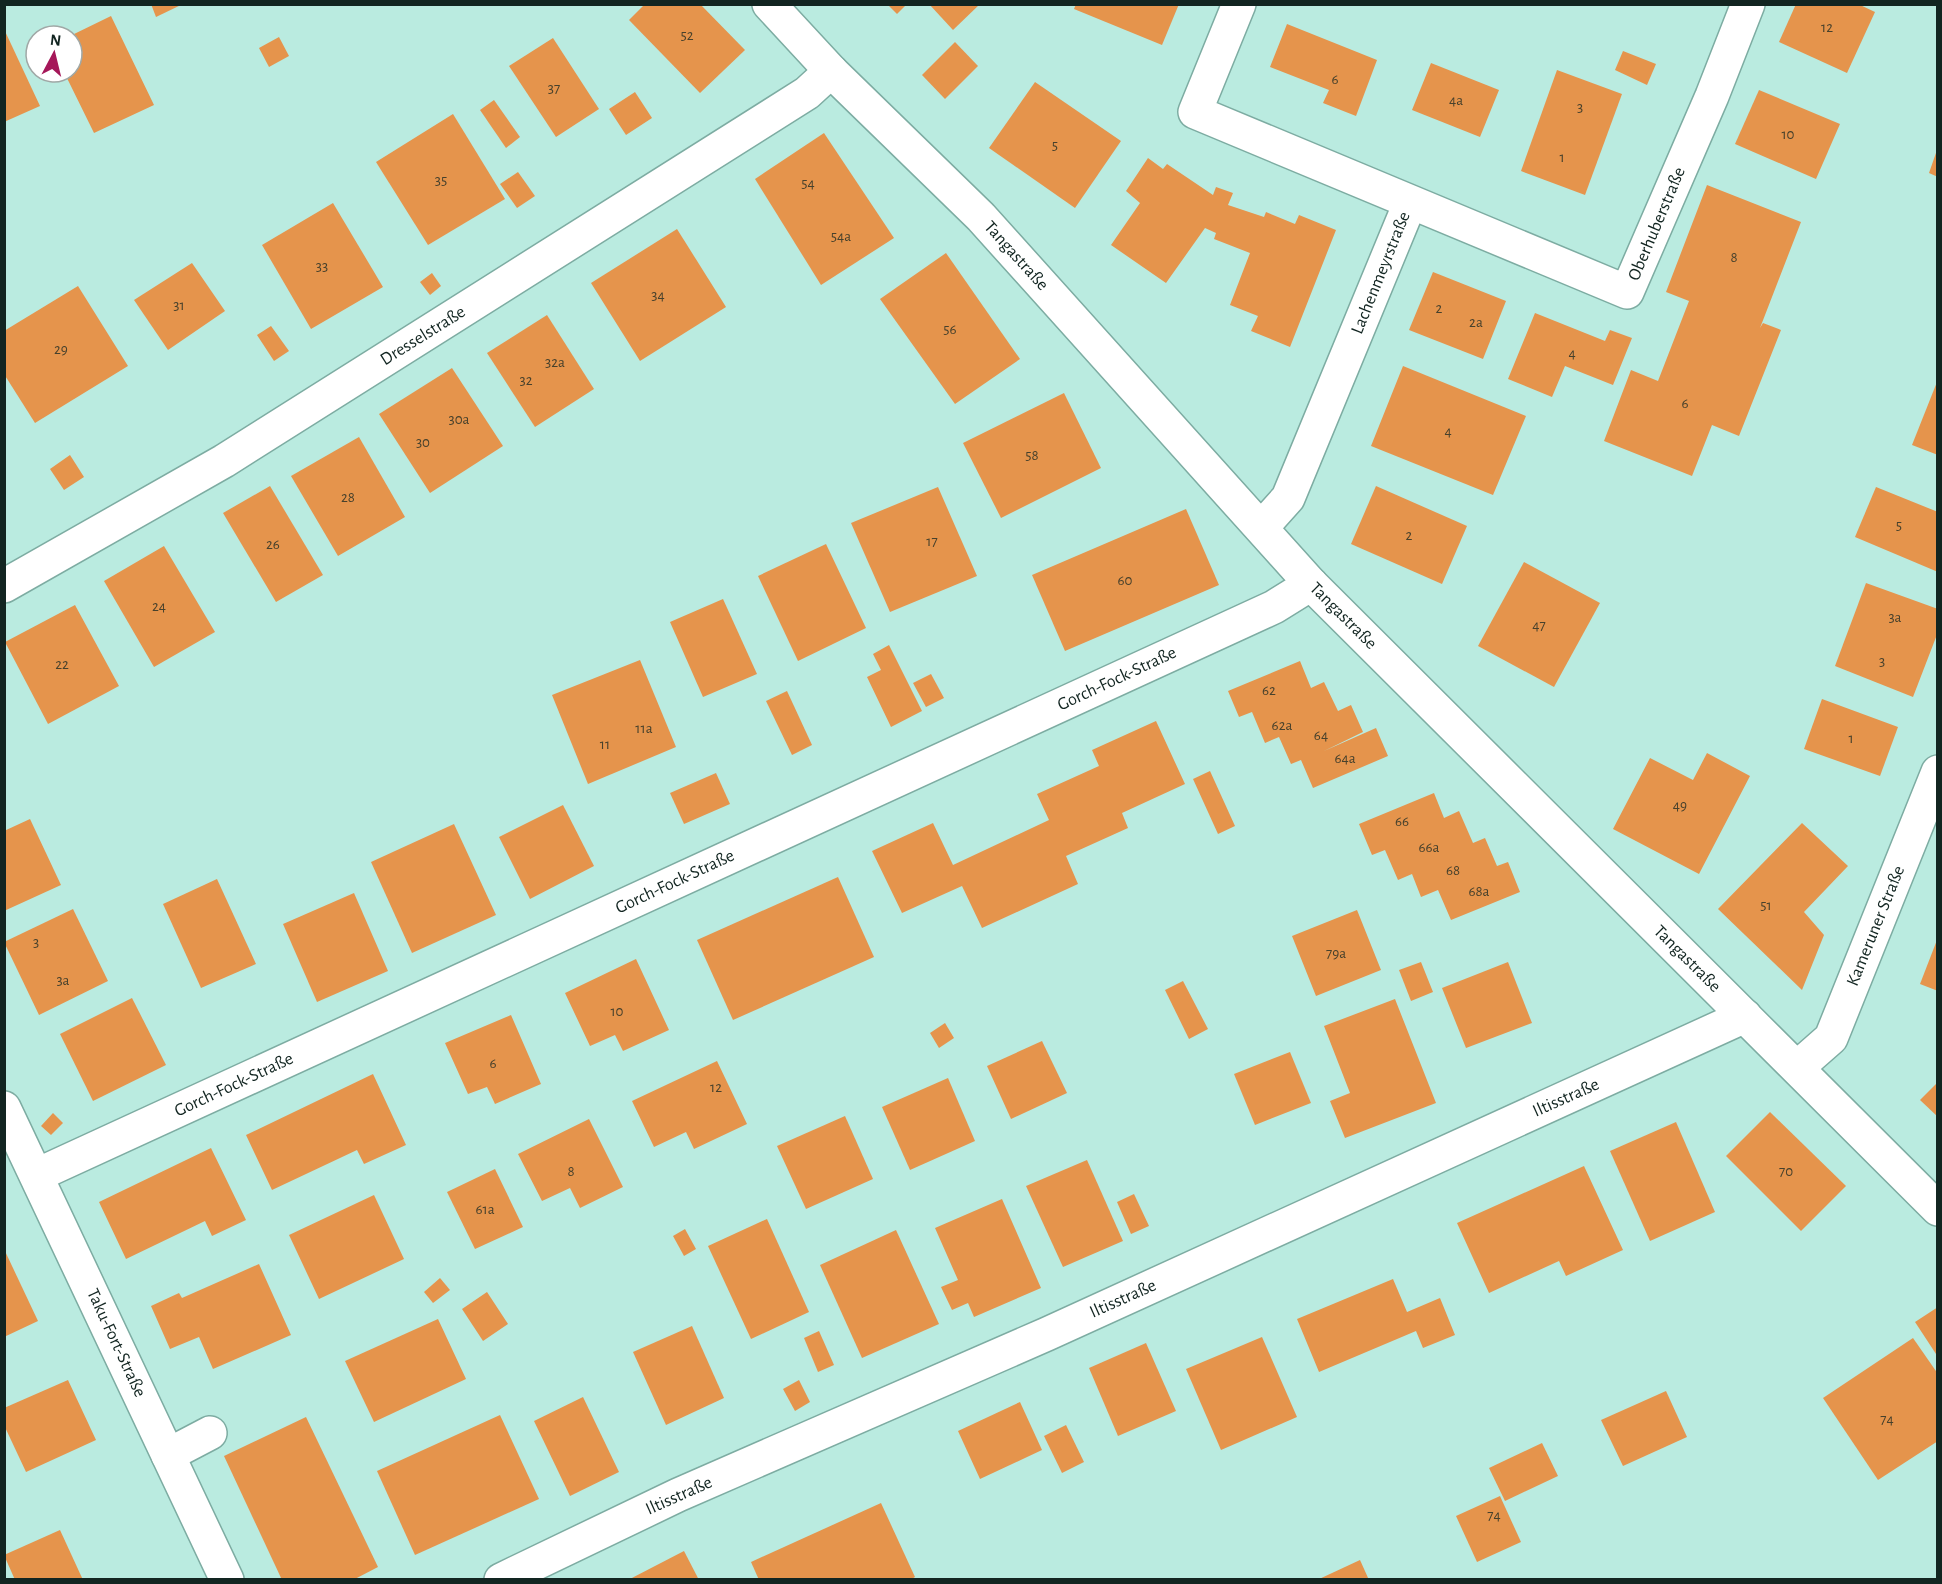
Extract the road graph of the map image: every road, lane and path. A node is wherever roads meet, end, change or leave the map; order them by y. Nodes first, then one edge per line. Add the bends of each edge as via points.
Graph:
1 (769, 4) edge
2 (1239, 4) edge
3 (1748, 4) edge
4 (831, 71) junction
5 (1410, 203) junction
6 (1262, 527) junction
7 (1311, 584) junction
8 (4, 586) edge
9 (1938, 772) edge
10 (1745, 1016) junction
11 (1798, 1067) junction
12 (4, 1107) edge
13 (38, 1175) junction
14 (1938, 1209) edge
15 (210, 1433) dead end
16 (168, 1455) junction
17 (227, 1580) edge
18 (501, 1580) edge

1 - 4 street, Tangastraße
2 - 5 street, Lachenmeyrstraße via 1195,112
3 - 5 street, Oberhuberstraße via 1628,292
4 - 6 street, Tangastraße via 981,217
4 - 8 street, Dresselstraße via 807,93 224,461
5 - 6 street, Lachenmeyrstraße via 1288,498
6 - 7 street, Tangastraße
7 - 10 street, Tangastraße
7 - 13 street, Gorch-Fock-Straße via 1264,611
9 - 11 street, Kameruner Straße via 1831,1038
10 - 11 street, Tangastraße
10 - 18 street, Iltisstraße via 1067,1324 678,1495
11 - 14 street, Tangastraße
12 - 13 street, Taku-Fort-Straße
13 - 16 street, Taku-Fort-Straße
15 - 16 street
16 - 17 street, Taku-Fort-Straße

